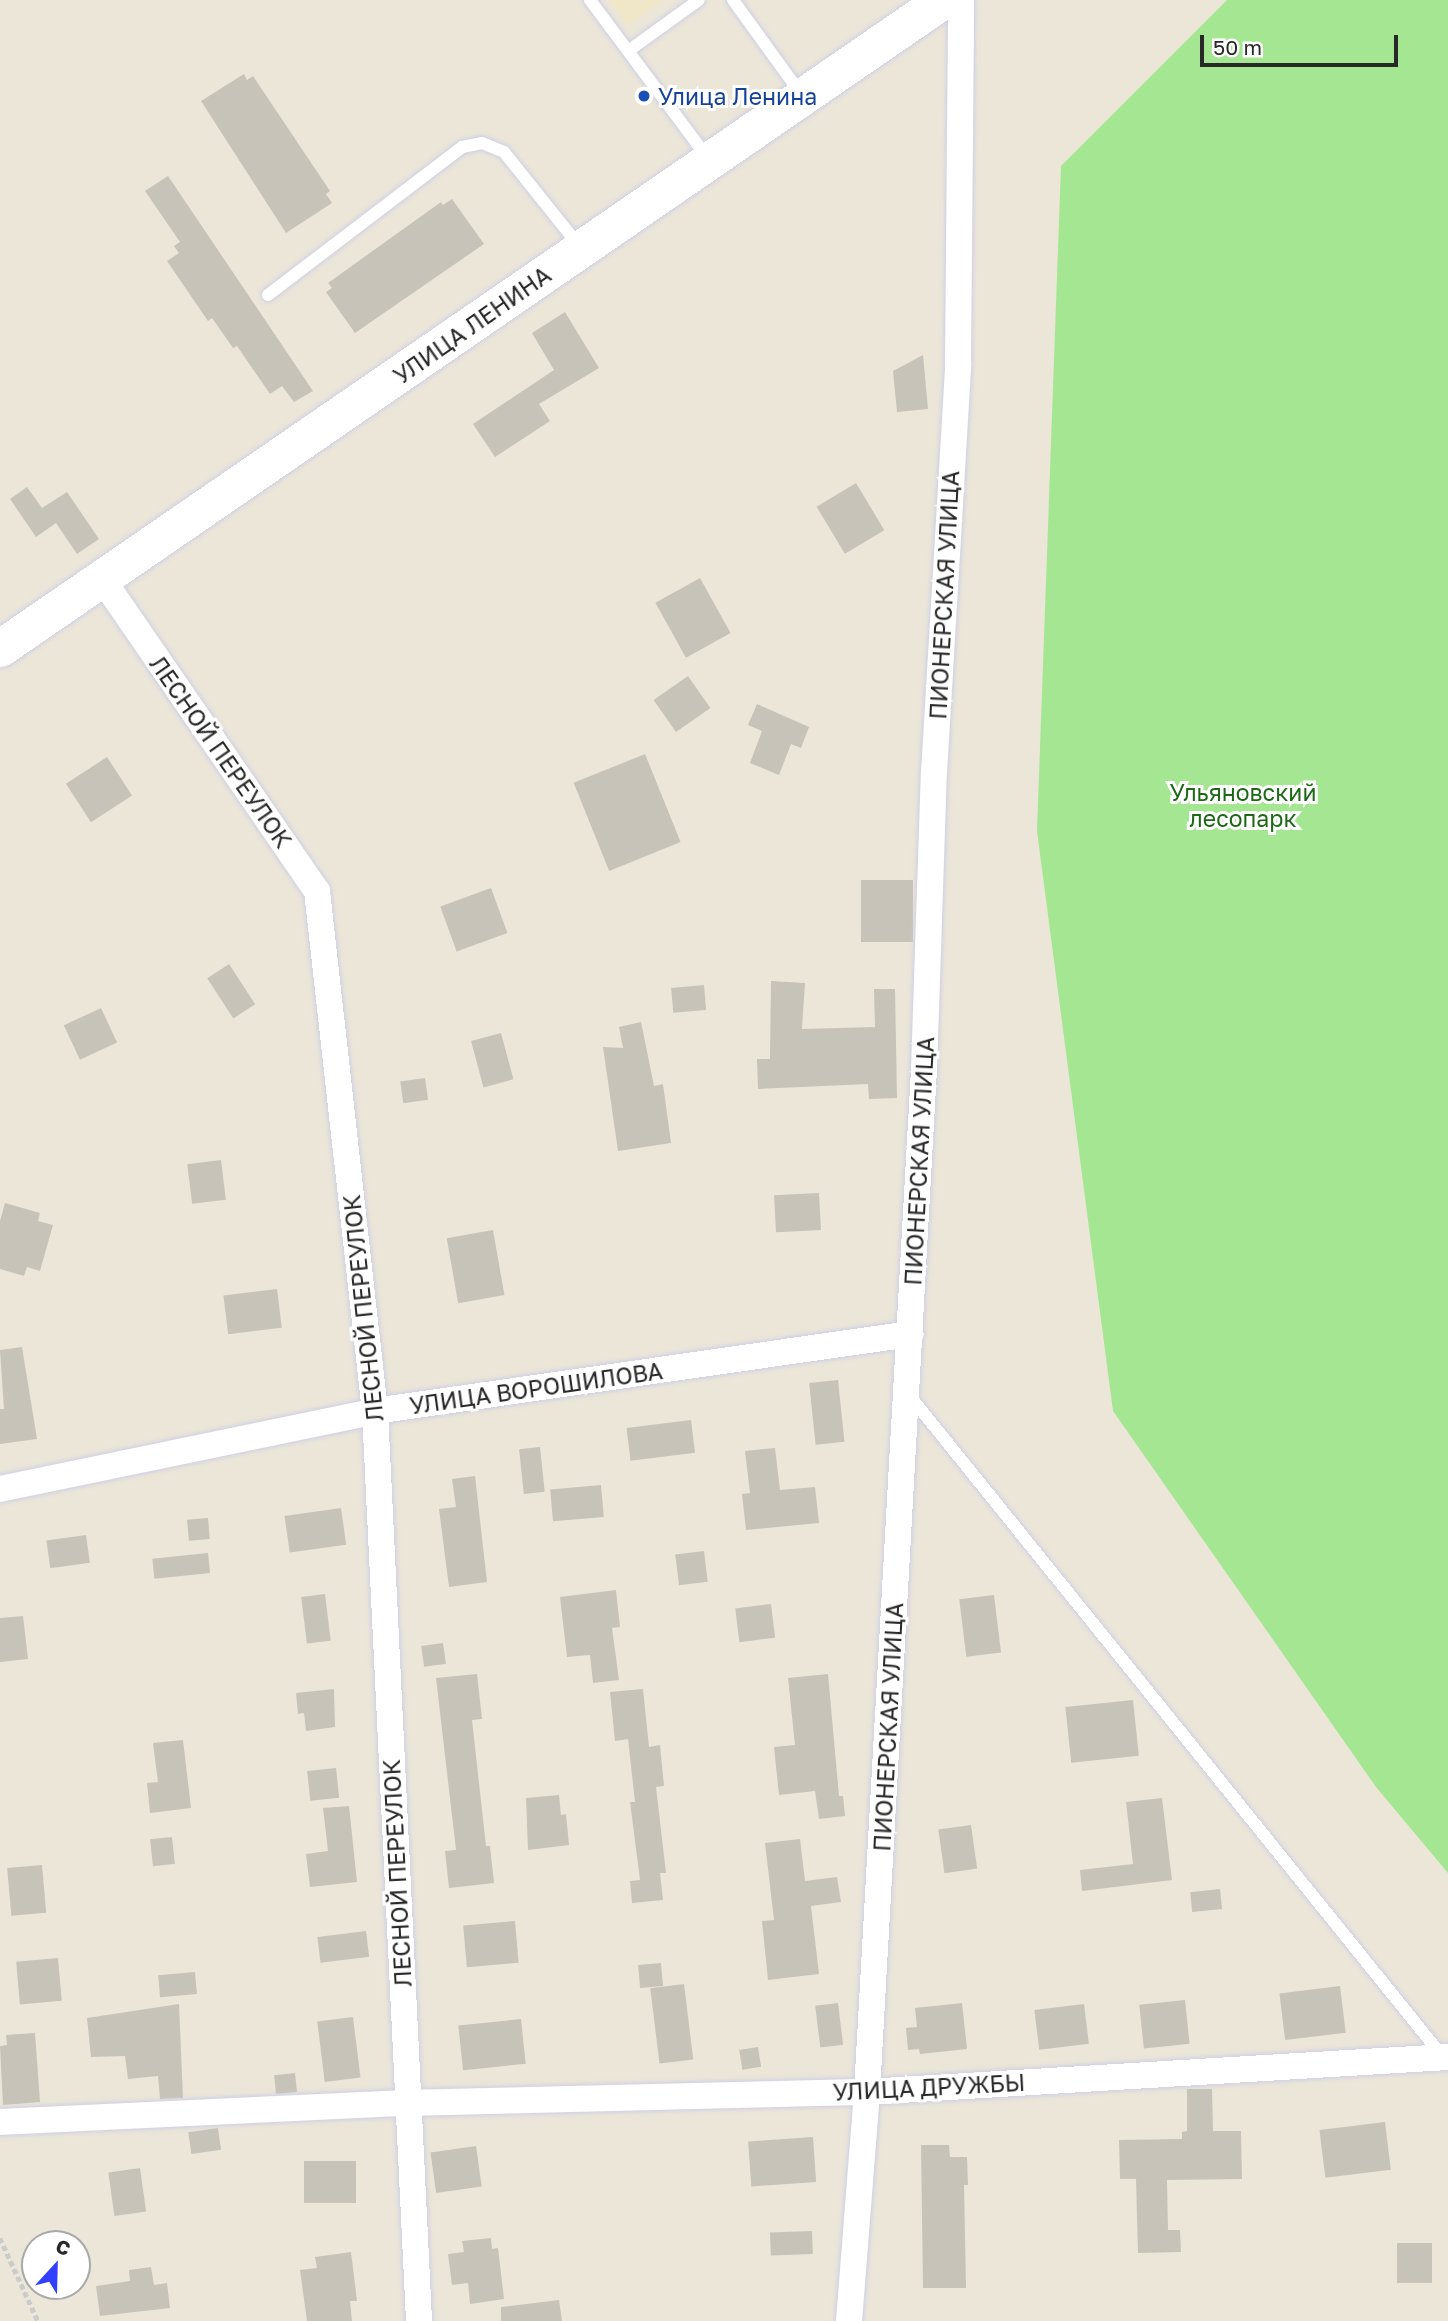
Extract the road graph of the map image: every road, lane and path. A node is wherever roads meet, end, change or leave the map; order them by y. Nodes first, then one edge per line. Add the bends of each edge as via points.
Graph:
1 (590, 0) edge
2 (699, 0) edge
3 (733, 0) edge
4 (943, 0) edge
5 (961, 0) edge
6 (628, 51) junction
7 (803, 97) junction
8 (710, 161) junction
9 (582, 250) junction
10 (268, 295) dead end
11 (103, 580) junction
12 (0, 648) edge
13 (910, 1334) junction
14 (907, 1392) junction
15 (375, 1412) junction
16 (0, 1489) edge
17 (1445, 2057) edge
18 (867, 2092) junction
19 (409, 2103) junction
20 (0, 2122) edge
21 (0, 2238) edge
22 (38, 2321) edge
23 (419, 2321) edge
24 (849, 2321) edge

1 - 6 lane
2 - 6 lane
3 - 7 lane
4 - 7 street, УЛИЦА ЛЕНИНА
5 - 13 street, ПИОНЕРСКАЯ УЛИЦА via 958,363 934,773
6 - 8 lane
7 - 8 street, УЛИЦА ЛЕНИНА
8 - 9 street, УЛИЦА ЛЕНИНА
9 - 10 lane via 504,152 482,143 462,147
9 - 11 street, УЛИЦА ЛЕНИНА
11 - 12 street, УЛИЦА ЛЕНИНА
11 - 15 street, ЛЕСНОЙ ПЕРЕУЛОК via 317,891
13 - 14 street, ПИОНЕРСКАЯ УЛИЦА
13 - 15 street, УЛИЦА ВОРОШИЛОВА
14 - 17 lane
14 - 18 street, ПИОНЕРСКАЯ УЛИЦА
15 - 16 street, УЛИЦА ВОРОШИЛОВА
15 - 19 street, ЛЕСНОЙ ПЕРЕУЛОК
17 - 18 street, УЛИЦА ДРУЖБЫ
18 - 19 street, УЛИЦА ДРУЖБЫ
18 - 24 street, ПИОНЕРСКАЯ УЛИЦА
19 - 20 street, УЛИЦА ДРУЖБЫ
19 - 23 street, ЛЕСНОЙ ПЕРЕУЛОК
21 - 22 path

